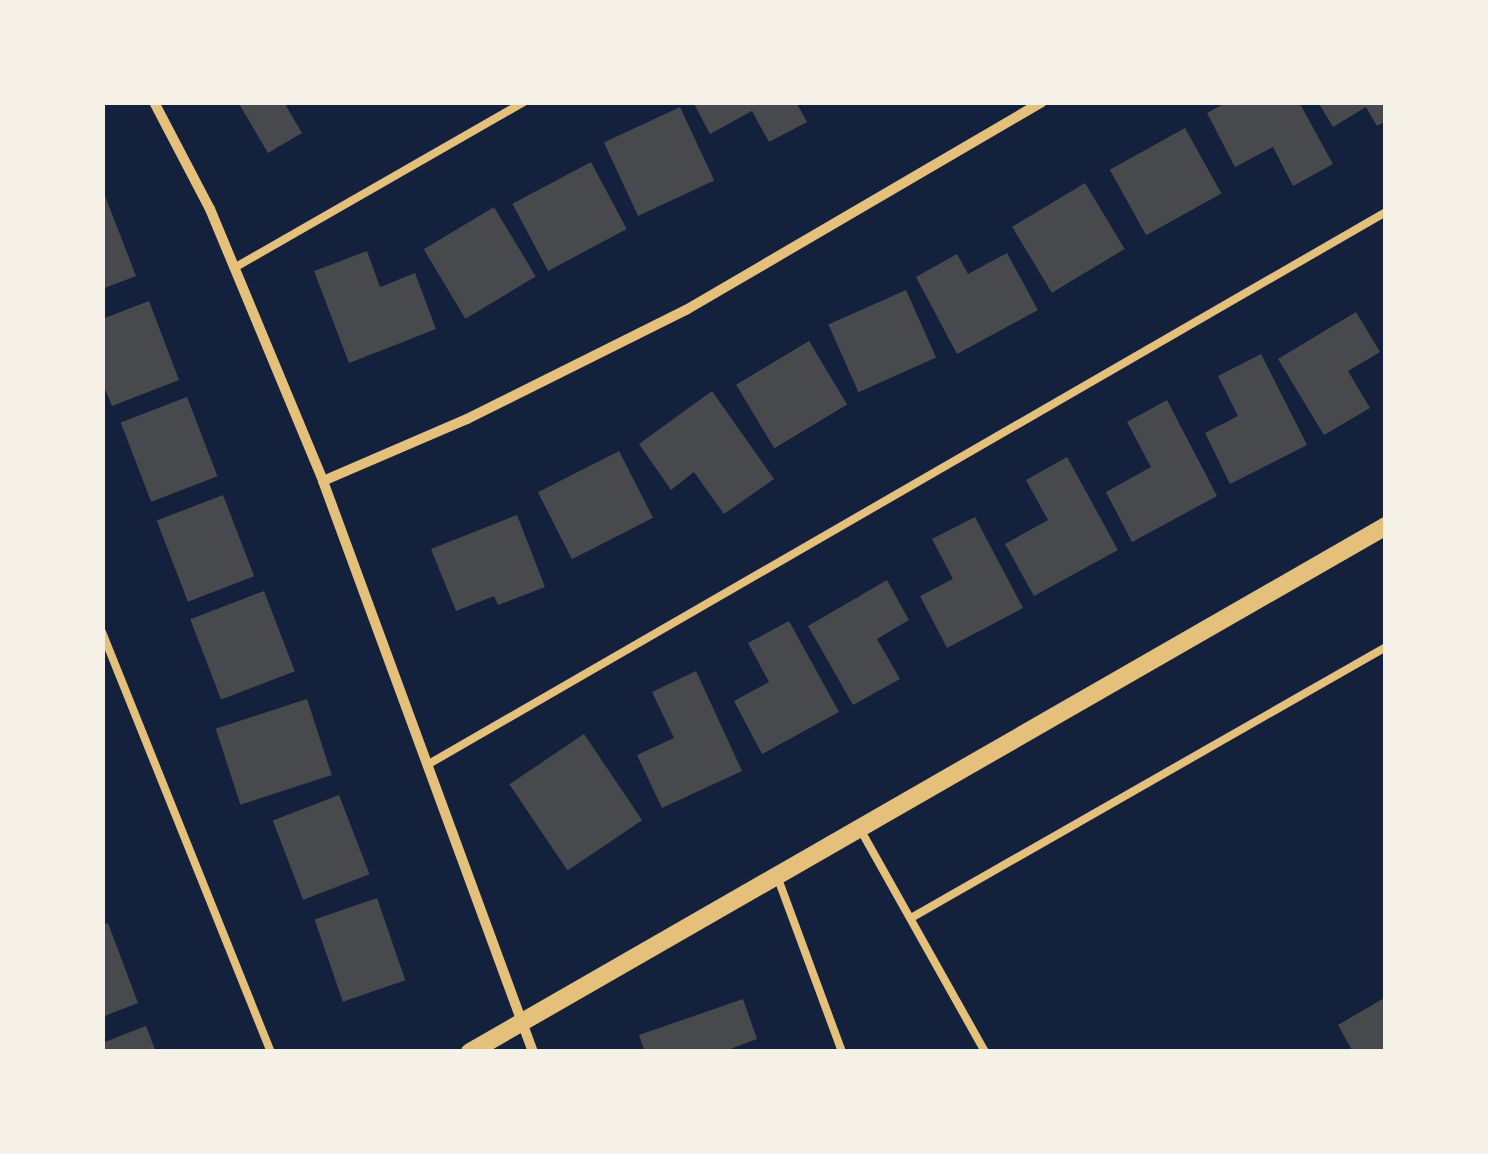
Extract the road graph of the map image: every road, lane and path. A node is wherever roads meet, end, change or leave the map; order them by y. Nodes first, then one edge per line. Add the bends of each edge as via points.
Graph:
1 (154, 102) edge
2 (524, 102) edge
3 (1042, 102) edge
4 (1386, 212) edge
5 (234, 268) junction
6 (323, 482) junction
7 (1386, 526) edge
8 (102, 632) edge
9 (1386, 647) edge
10 (427, 765) junction
11 (860, 828) junction
12 (777, 876) junction
13 (911, 918) junction
14 (522, 1022) junction
15 (272, 1052) edge
16 (470, 1052) edge
17 (534, 1052) edge
18 (842, 1052) edge
19 (985, 1052) edge

1 - 5 street
2 - 5 lane
3 - 6 street via 686,310
4 - 10 lane
5 - 6 street
6 - 10 street
7 - 11 street
8 - 15 lane
9 - 13 lane
10 - 14 street
11 - 12 street
11 - 13 lane
12 - 14 street
12 - 18 lane
13 - 19 lane
14 - 16 street
14 - 17 street

